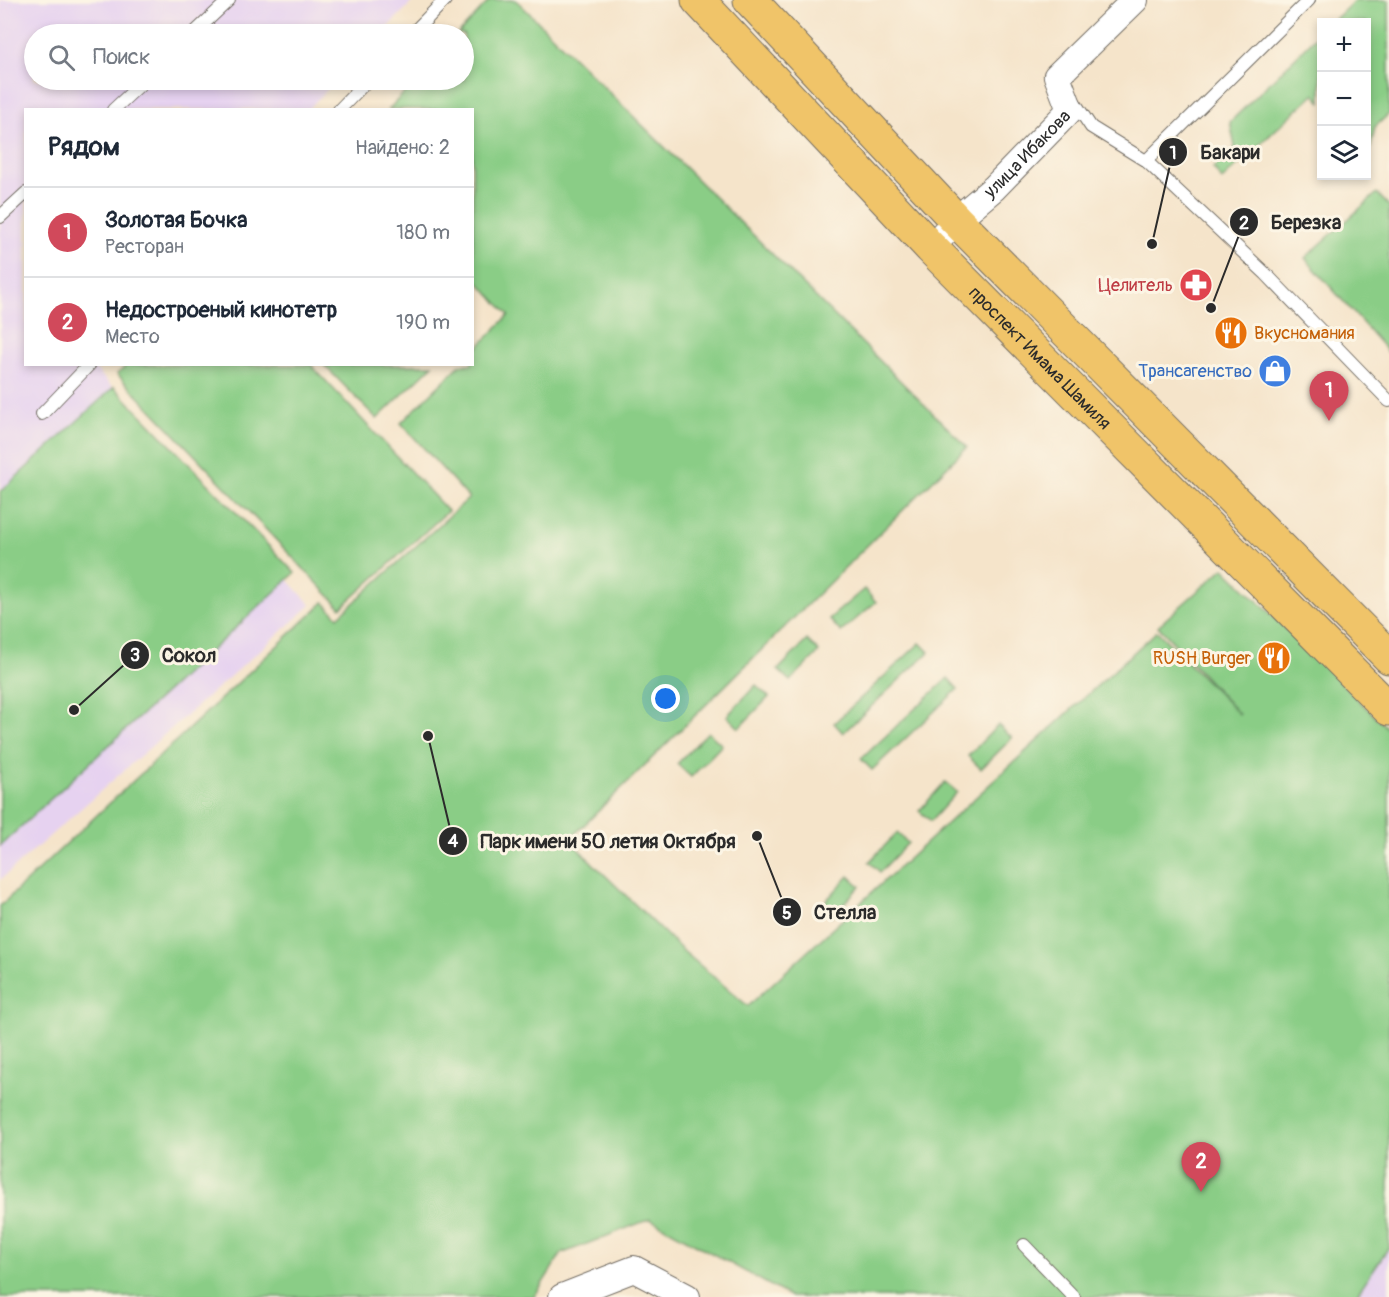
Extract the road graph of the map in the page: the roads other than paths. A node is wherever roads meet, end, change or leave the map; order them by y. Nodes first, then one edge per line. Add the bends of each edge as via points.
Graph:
1 (229, 0) edge
2 (445, 0) edge
3 (698, 0) edge
4 (750, 0) edge
5 (1135, 0) edge
6 (1309, 0) edge
7 (204, 24) edge
8 (422, 24) edge
9 (1057, 76) junction
10 (134, 90) edge
11 (358, 90) edge
12 (115, 108) edge
13 (341, 108) edge
14 (1146, 161) junction
15 (24, 195) edge
16 (0, 217) edge
17 (956, 220) junction
18 (931, 248) junction
19 (88, 366) edge
20 (1389, 401) edge
21 (42, 414) dead end
22 (1389, 657) edge
23 (1389, 709) edge
24 (1024, 1245) dead end
25 (562, 1297) edge
26 (687, 1297) edge
27 (1074, 1297) edge

1 - 7 lane
2 - 8 lane
3 - 18 main road, проспект Имама Шамиля
4 - 17 main road, проспект Имама Шамиля
5 - 9 street
6 - 14 lane
9 - 14 lane via 1091,126
9 - 17 street, улица Ибакова via 1070,110 994,188
10 - 12 lane
11 - 13 lane
14 - 20 lane via 1266,274
15 - 16 lane
17 - 18 street, улица Ибакова
17 - 22 main road, проспект Имама Шамиля
18 - 23 main road, проспект Имама Шамиля
19 - 21 lane
24 - 27 lane
25 - 26 street via 634,1269

